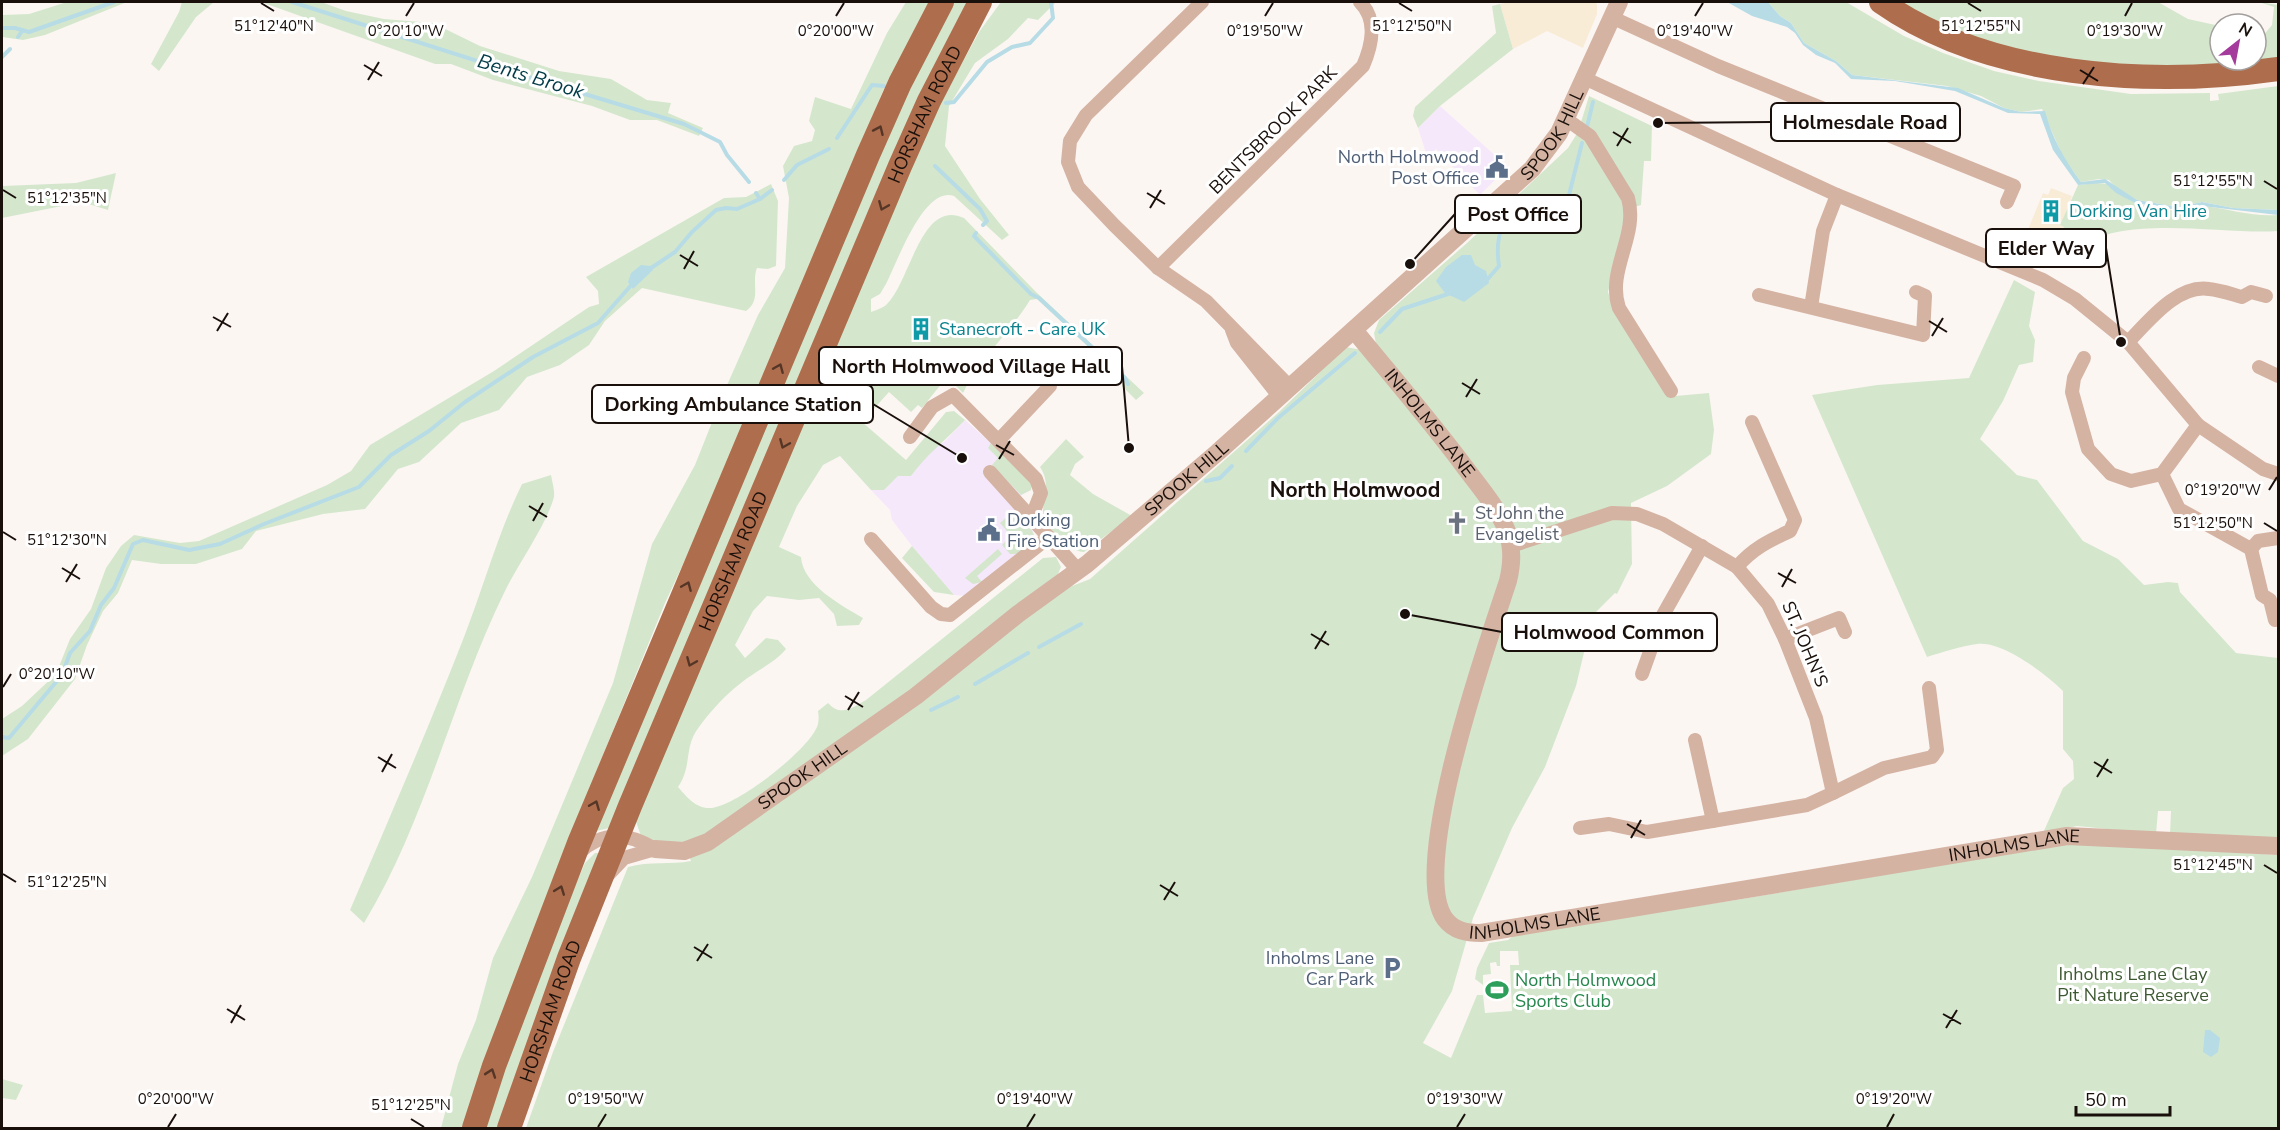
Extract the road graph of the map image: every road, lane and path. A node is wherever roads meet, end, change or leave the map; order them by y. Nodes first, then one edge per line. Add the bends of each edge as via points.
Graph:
1 (942, 2) edge
2 (980, 2) edge
3 (1202, 2) edge
4 (1360, 2) edge
5 (1881, 2) edge
6 (1615, 9) edge
7 (2278, 69) edge
8 (1584, 78) junction
9 (1566, 119) junction
10 (1837, 195) junction
11 (2007, 202) dead end
12 (1158, 268) junction
13 (1916, 292) dead end
14 (1759, 295) dead end
15 (2266, 296) dead end
16 (1811, 307) junction
17 (1354, 330) junction
18 (2128, 342) junction
19 (2084, 358) dead end
20 (2259, 368) dead end
21 (2278, 376) edge
22 (1050, 386) dead end
23 (1671, 391) dead end
24 (1285, 392) junction
25 (1752, 422) dead end
26 (2198, 424) junction
27 (910, 437) dead end
28 (999, 440) junction
29 (990, 472) dead end
30 (2162, 474) junction
31 (2278, 474) edge
32 (1032, 516) junction
33 (1049, 537) junction
34 (2278, 538) edge
35 (871, 539) dead end
36 (1511, 546) junction
37 (1702, 546) junction
38 (2251, 549) junction
39 (1737, 567) junction
40 (1078, 570) junction
41 (2275, 620) dead end
42 (1845, 632) dead end
43 (1785, 639) junction
44 (1642, 674) dead end
45 (1929, 688) dead end
46 (1695, 740) dead end
47 (1833, 793) junction
48 (1713, 821) junction
49 (1580, 828) dead end
50 (619, 835) junction
51 (2278, 846) edge
52 (655, 849) junction
53 (573, 859) junction
54 (595, 895) junction
55 (474, 1128) edge
56 (509, 1128) edge

53 -> 1 highway, HORSHAM ROAD via 868,155
2 -> 50 highway, HORSHAM ROAD via 951,54 910,144
3 - 12 street via 1086,115 1074,130 1068,151 1078,187
4 - 12 street, BENTSBROOK PARK via 1365,7 1372,38 1363,66
5 - 7 highway via 1930,30 2030,62 2108,75 2154,77
6 - 8 street, SPOOK HILL
6 - 11 street via 1718,66 2014,186
8 - 9 street, SPOOK HILL
8 - 10 street
9 - 17 street, SPOOK HILL via 1532,169
9 - 23 street via 1590,136 1628,198 1630,224 1614,293 1619,308
10 - 16 street via 1823,231
10 - 18 street via 2043,280
12 - 24 street via 1206,301 1231,328 1237,343
13 - 16 street via 1925,296 1923,335
14 - 16 street
15 - 18 street via 2251,292 2242,297 2207,288 2187,293 2165,306
17 - 24 street, SPOOK HILL
17 - 36 street, INHOLMS LANE via 1493,505
18 - 26 street
19 - 30 street via 2072,392 2088,449 2111,474 2131,481
20 - 21 street
22 - 28 street
24 - 40 street, SPOOK HILL
25 - 39 street via 1795,520 1790,531 1747,555
26 - 30 street
26 - 31 street via 2263,469
27 - 28 street via 932,407 953,395
28 - 32 street via 1036,479 1041,493
29 - 32 street
30 - 38 street via 2179,509
32 - 33 street
33 - 35 street via 950,615 931,607
33 - 40 street
34 - 38 street via 2258,541
36 - 37 street, ST. JOHN'S via 1612,513 1637,514
36 - 51 street, INHOLMS LANE via 1508,581 1456,747 1437,848 1438,902 1444,918 1455,929 1481,933 2067,836
37 - 39 street, ST. JOHN'S
37 - 44 street via 1663,615
38 - 41 street via 2262,595 2270,600
39 - 43 street, ST. JOHN'S via 1768,604
40 - 52 street, SPOOK HILL via 916,696 708,842 684,851
42 - 43 street via 1839,618
43 - 47 street, ST. JOHN'S via 1816,718
45 - 47 street via 1937,740 1932,757 1884,768
46 - 48 street
47 - 48 street via 1807,805
48 - 49 street via 1647,832 1610,824
50 - 52 street, SPOOK HILL
50 - 53 street via 589,843
50 - 54 highway, HORSHAM ROAD
52 - 54 street, SPOOK HILL via 624,858
55 -> 53 highway, HORSHAM ROAD
54 - 56 highway, HORSHAM ROAD

